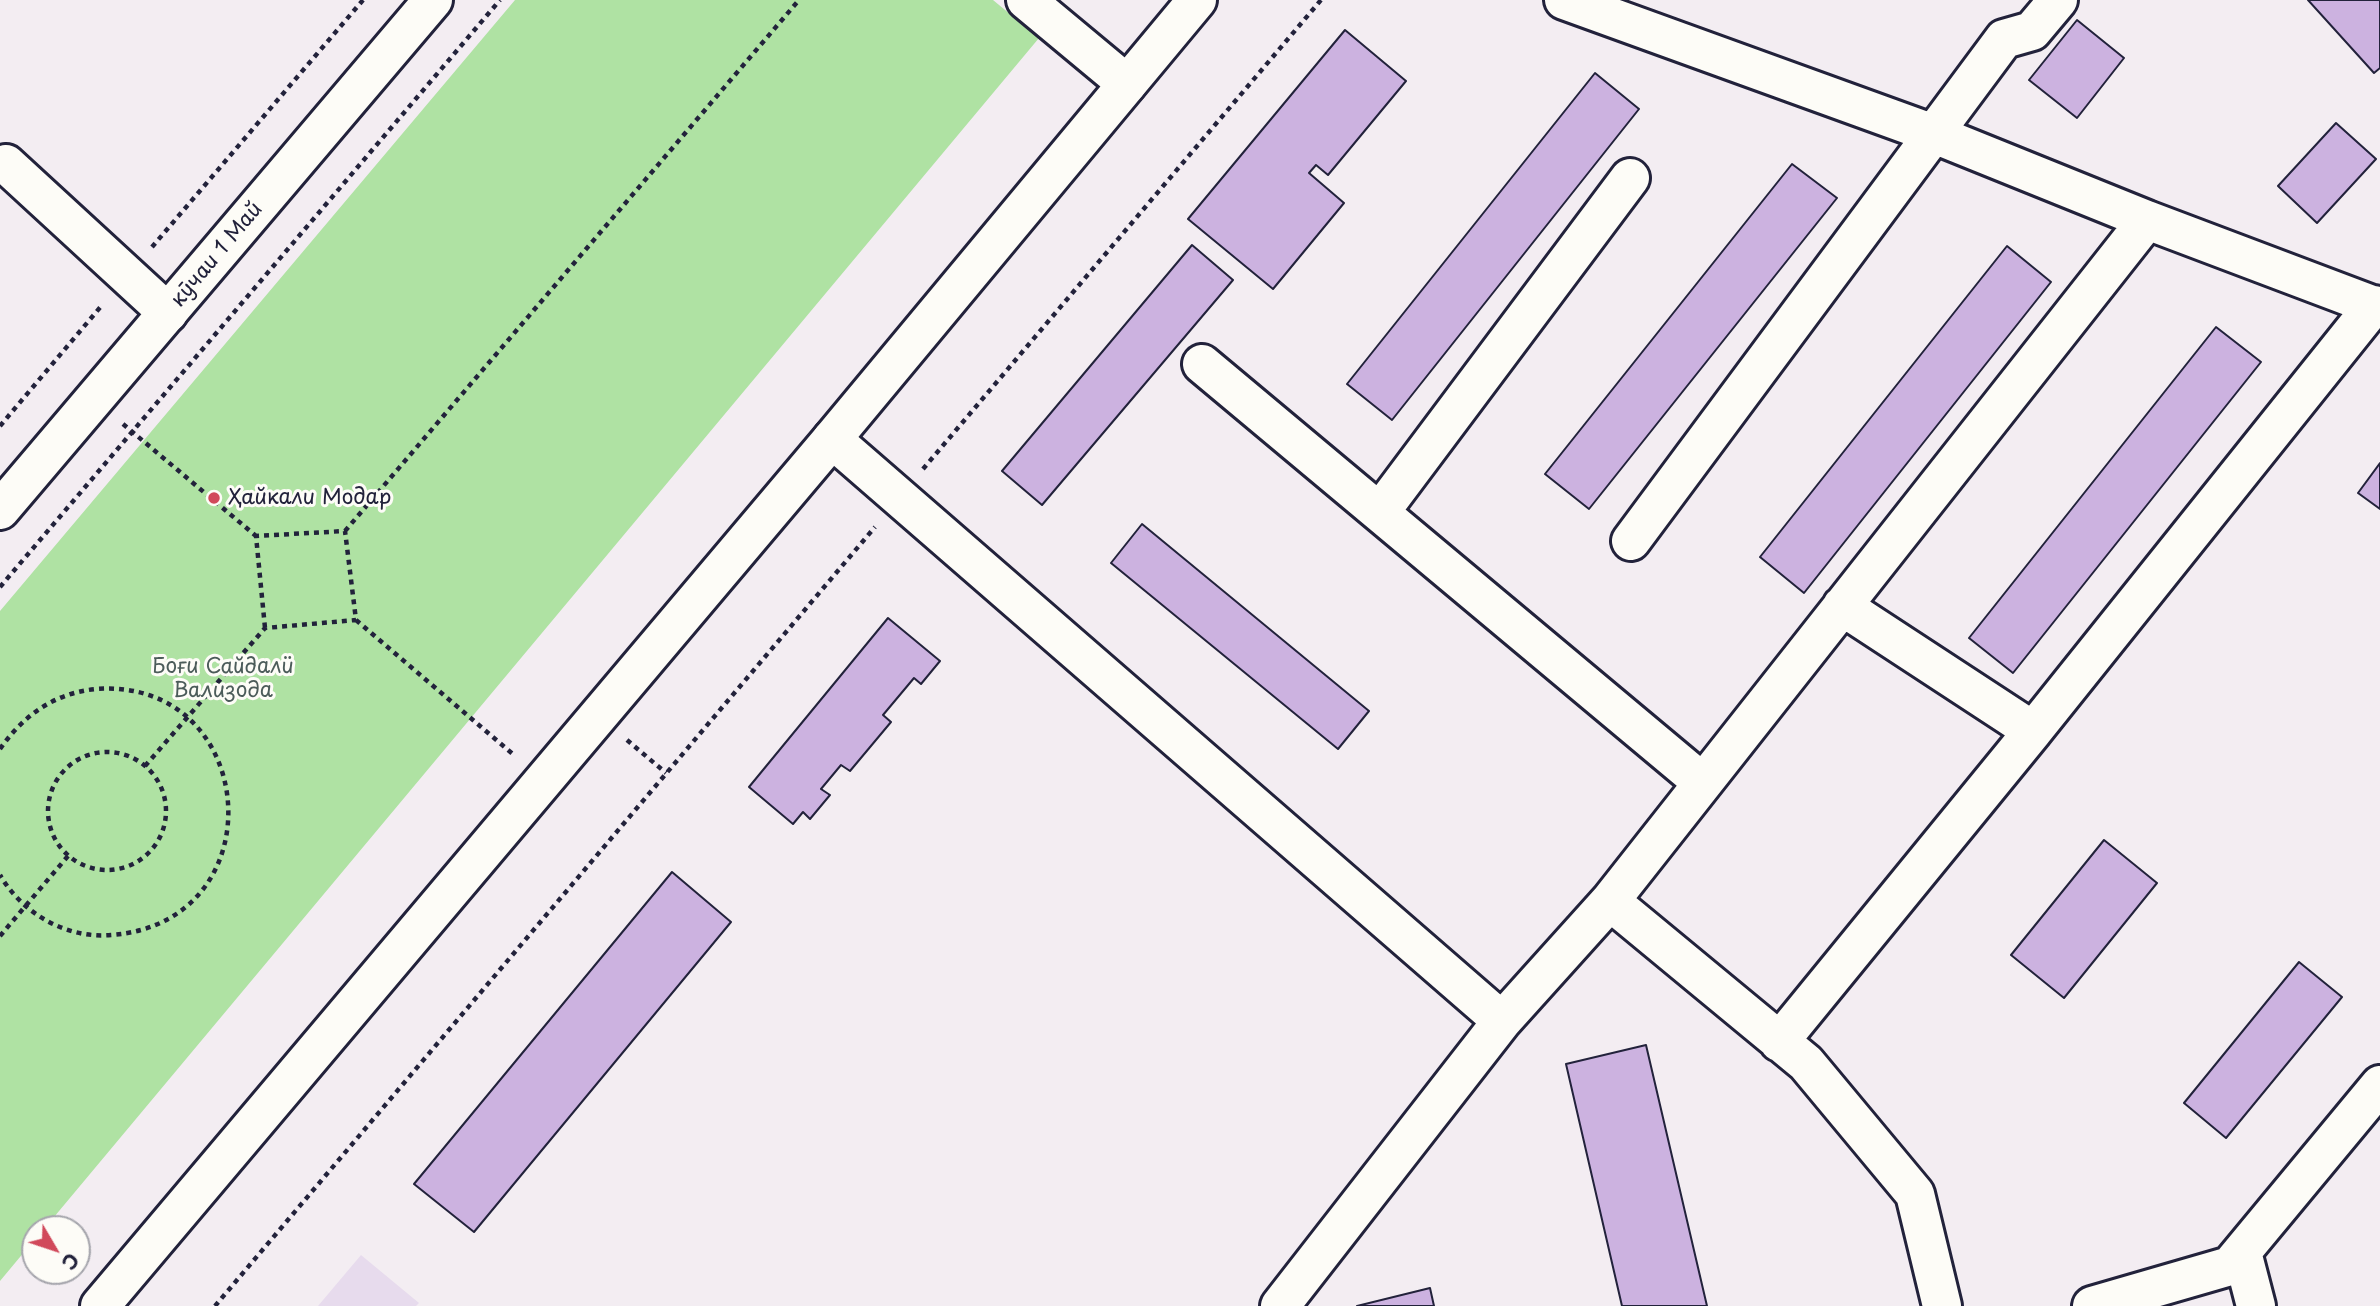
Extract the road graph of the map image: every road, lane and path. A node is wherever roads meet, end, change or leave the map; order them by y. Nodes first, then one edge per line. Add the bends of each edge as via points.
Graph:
1 (363, 0) edge
2 (433, 0) edge
3 (500, 0) edge
4 (799, 0) edge
5 (1026, 0) edge
6 (1197, 0) edge
7 (1321, 0) edge
8 (1564, 0) edge
9 (2058, 0) edge
10 (1127, 84) junction
11 (1934, 134) junction
12 (6, 164) dead end
13 (1630, 178) dead end
14 (2147, 220) junction
15 (127, 276) junction
16 (2377, 307) edge
17 (168, 313) junction
18 (1202, 364) dead end
19 (95, 400) junction
20 (0, 426) edge
21 (133, 432) junction
22 (832, 439) junction
23 (899, 498) junction
24 (0, 510) edge
25 (1380, 512) junction
26 (345, 531) junction
27 (257, 536) junction
28 (1631, 541) dead end
29 (0, 587) edge
30 (1842, 606) junction
31 (356, 620) junction
32 (265, 628) junction
33 (598, 716) junction
34 (187, 718) junction
35 (2033, 732) junction
36 (0, 749) edge
37 (145, 766) junction
38 (666, 773) junction
39 (544, 781) junction
40 (1703, 783) junction
41 (68, 856) junction
42 (0, 875) edge
43 (1610, 901) junction
44 (25, 906) junction
45 (0, 936) edge
46 (1502, 1021) junction
47 (1779, 1042) junction
48 (2380, 1085) edge
49 (2242, 1252) junction
50 (100, 1306) edge
51 (215, 1306) edge
52 (1280, 1306) edge
53 (1942, 1306) edge
54 (2092, 1306) edge
55 (2256, 1306) edge

1 - 15 path
2 - 17 street, кӯчаи 1 Май
3 - 21 path
4 - 26 path
5 - 10 street
6 - 10 street
7 - 23 path
8 - 11 street
9 - 11 street via 2032,31 2004,39
10 - 22 street
11 - 14 street
11 - 28 street
12 - 15 street
13 - 25 street
14 - 16 street
14 - 30 street
15 - 17 street
15 - 20 path
16 - 35 street
17 - 19 street, кӯчаи 1 Май
18 - 25 street
19 - 21 path
19 - 24 street, кӯчаи 1 Май
21 - 27 path
21 - 29 path
22 - 23 street
22 - 33 street
23 - 38 path
23 - 46 street
25 - 40 street
26 - 27 path
26 - 31 path
27 - 32 path
30 - 35 street
30 - 40 street
31 - 32 path
31 - 39 path
32 - 34 path
33 - 38 path
33 - 39 street
34 - 36 path via 138,692 83,690 57,698 33,713
34 - 37 path
34 - 44 path via 220,762 228,789 226,844 200,893 180,912 129,934 74,932
35 - 47 street
37 - 41 path via 130,757 93,754 62,773 52,789 49,825
37 - 41 path via 157,780 165,807 162,834 151,850 120,869 84,866
38 - 51 path
39 - 50 street
40 - 43 street
41 - 44 path
42 - 44 path
43 - 46 street
43 - 47 street
44 - 45 path
46 - 52 street
47 - 53 street via 1806,1063 1915,1194
48 - 49 street
49 - 54 street via 2230,1266
49 - 55 street

